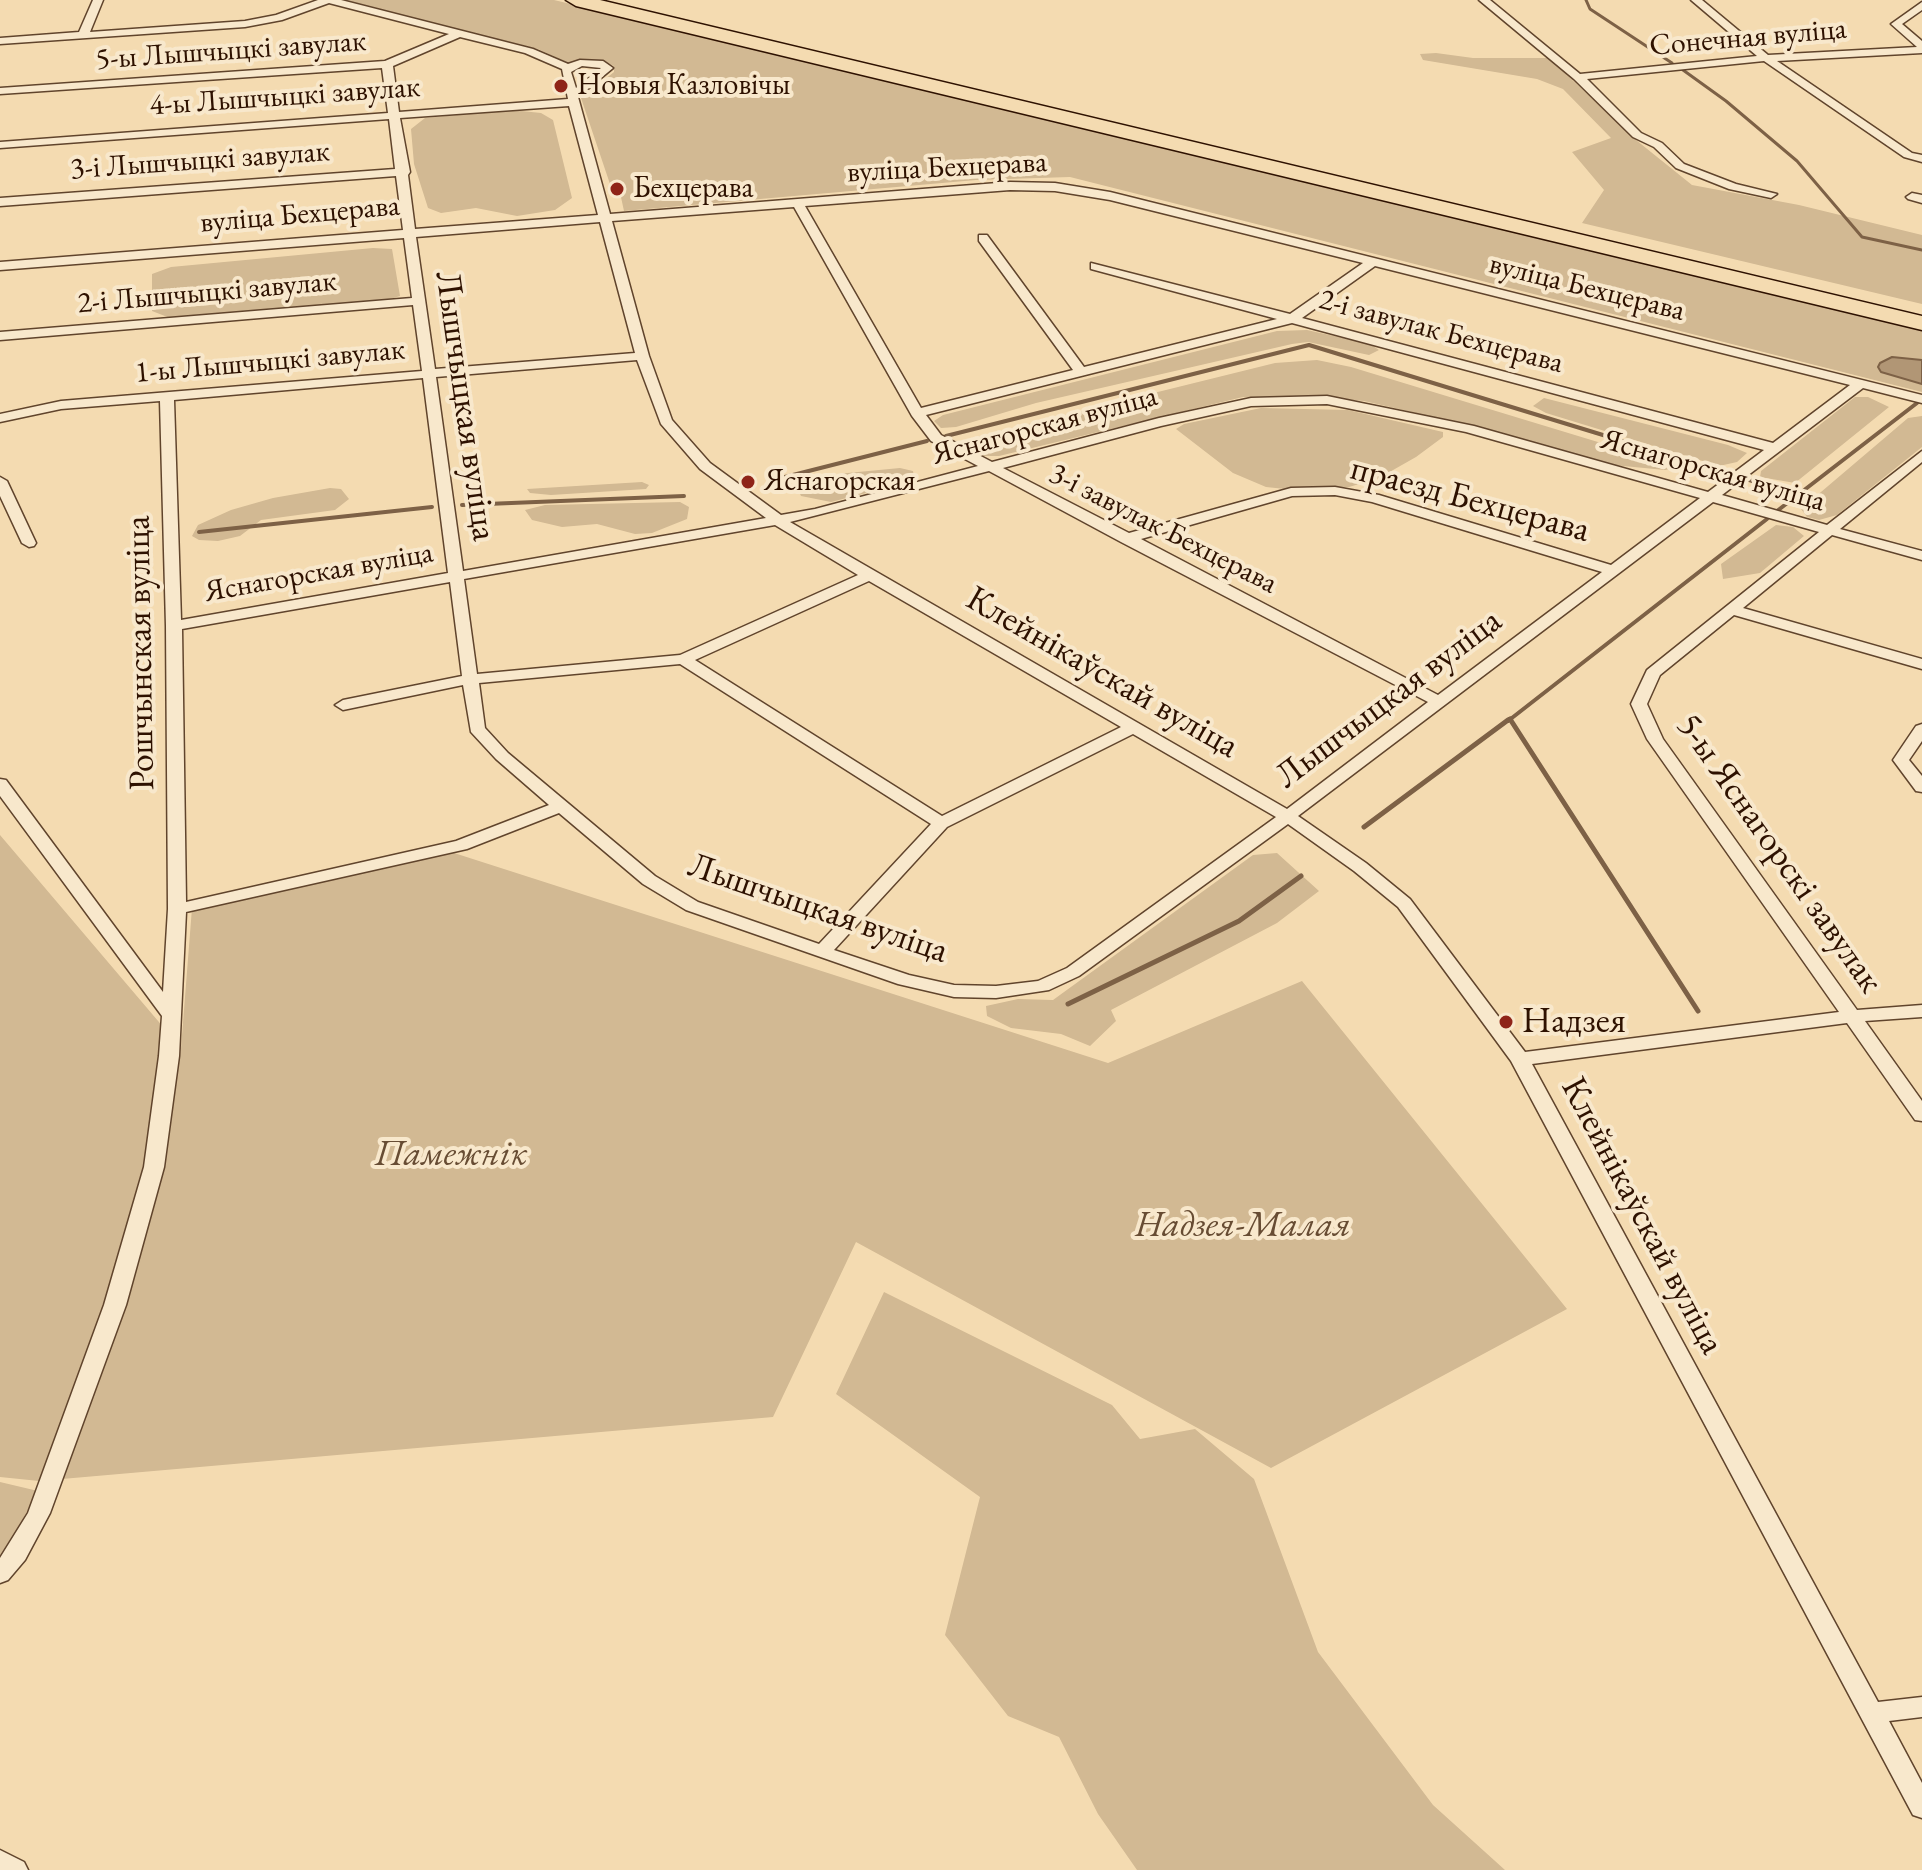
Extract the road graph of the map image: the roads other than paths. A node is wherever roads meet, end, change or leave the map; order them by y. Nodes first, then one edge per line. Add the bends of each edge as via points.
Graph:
1 (98, 0) edge
2 (328, 0) edge
3 (576, 0) edge
4 (601, 0) edge
5 (1484, 0) edge
6 (1696, 0) edge
7 (1922, 5) edge
8 (460, 33) junction
9 (83, 35) junction
10 (0, 41) edge
11 (1922, 48) edge
12 (1766, 58) junction
13 (387, 64) junction
14 (568, 68) junction
15 (1578, 77) junction
16 (0, 91) edge
17 (574, 99) junction
18 (395, 115) junction
19 (0, 145) edge
20 (1922, 159) edge
21 (404, 172) junction
22 (1771, 194) dead end
23 (0, 202) edge
24 (797, 202) junction
25 (606, 218) junction
26 (409, 232) junction
27 (983, 238) dead end
28 (1372, 262) junction
29 (0, 266) edge
30 (1095, 266) dead end
31 (418, 301) junction
32 (1922, 315) edge
33 (1292, 319) junction
34 (1922, 323) edge
35 (0, 336) edge
36 (642, 356) junction
37 (1081, 372) junction
38 (428, 375) junction
39 (1860, 384) junction
40 (167, 396) junction
41 (1922, 399) edge
42 (917, 413) junction
43 (0, 418) edge
44 (1774, 448) junction
45 (1922, 455) edge
46 (987, 467) junction
47 (0, 481) edge
48 (1709, 497) junction
49 (778, 520) junction
50 (1831, 531) junction
51 (1126, 539) junction
52 (29, 543) dead end
53 (1922, 556) edge
54 (1612, 570) junction
55 (455, 575) junction
56 (869, 576) junction
57 (1735, 610) junction
58 (174, 626) junction
59 (683, 659) junction
60 (1922, 664) edge
61 (471, 679) junction
62 (1440, 702) junction
63 (343, 705) dead end
64 (1134, 727) junction
65 (1922, 729) edge
66 (0, 784) edge
67 (1922, 787) edge
68 (561, 806) junction
69 (1287, 816) junction
70 (941, 823) junction
71 (177, 909) junction
72 (823, 951) junction
73 (1922, 1011) edge
74 (1854, 1016) junction
75 (172, 1017) junction
76 (1520, 1059) junction
77 (1922, 1115) edge
78 (0, 1574) edge
79 (1922, 1707) edge
80 (1874, 1713) junction
81 (1922, 1807) edge
82 (0, 1861) edge
83 (15, 1870) edge

1 - 9 street
2 - 8 street
2 - 9 street via 245,24
3 - 34 highway
4 - 32 highway
5 - 15 street
6 - 12 street
7 - 11 street via 1896,24
8 - 13 street, 5-ы Лышчыцкі завулак
8 - 14 street via 529,51
9 - 10 street
11 - 12 street, Сонечная вуліца
12 - 15 street, Сонечная вуліца
12 - 20 street via 1908,155
13 - 16 street, 5-ы Лышчыцкі завулак
13 - 18 street, Лышчыцкая вуліца
14 - 17 street, Клейнікаўскай вуліца
14 - 17 street via 588,63 608,68
15 - 22 street via 1637,135 1658,145 1680,166 1733,187
17 - 18 street, 4-ы Лышчыцкі завулак
17 - 25 street, Клейнікаўскай вуліца
18 - 19 street, 4-ы Лышчыцкі завулак
18 - 21 street, Лышчыцкая вуліца
21 - 23 street, 3-і Лышчыцкі завулак
21 - 26 street, Лышчыцкая вуліца
24 - 25 street, вуліца Бехцерава
24 - 28 street, вуліца Бехцерава via 1055,187
24 - 42 street, 3-і завулак Бехцерава
25 - 26 street, вуліца Бехцерава
25 - 36 street, Клейнікаўскай вуліца
26 - 29 street, вуліца Бехцерава
26 - 31 street, Лышчыцкая вуліца
27 - 37 street
28 - 33 street
28 - 39 street, вуліца Бехцерава
30 - 33 street, 2-і завулак Бехцерава
31 - 35 street, 2-і Лышчыцкі завулак
31 - 38 street, Лышчыцкая вуліца
33 - 37 street
33 - 44 street, 2-і завулак Бехцерава
36 - 38 street, 1-ы Лышчыцкі завулак
36 - 49 street, Клейнікаўскай вуліца via 666,421 705,466
37 - 42 street
38 - 40 street, 1-ы Лышчыцкі завулак
38 - 55 street, Лышчыцкая вуліца
39 - 41 street, вуліца Бехцерава
39 - 44 street, Лышчыцкая вуліца
40 - 43 street, 1-ы Лышчыцкі завулак via 61,405
40 - 58 street, Рошчынская вуліца
42 - 46 street, 3-і завулак Бехцерава via 936,438
44 - 48 street, Лышчыцкая вуліца
45 - 50 street, 5-ы Яснагорскі завулак
46 - 48 street, Яснагорская вуліца via 1251,402 1327,400 1469,429
46 - 49 street, Яснагорская вуліца
46 - 51 street, 3-і завулак Бехцерава
47 - 52 street
48 - 50 street, Яснагорская вуліца
48 - 54 street, Лышчыцкая вуліца
49 - 55 street, Яснагорская вуліца
49 - 56 street, Клейнікаўскай вуліца
50 - 53 street, Яснагорская вуліца
50 - 57 street, 5-ы Яснагорскі завулак
51 - 54 street, праезд Бехцерава via 1291,492 1335,491
51 - 62 street, 3-і завулак Бехцерава
54 - 62 street, Лышчыцкая вуліца
55 - 58 street, Яснагорская вуліца
55 - 61 street, Лышчыцкая вуліца
56 - 59 street
56 - 64 street, Клейнікаўскай вуліца
57 - 60 street
57 - 74 street, 5-ы Яснагорскі завулак via 1653,673 1639,704 1655,739
58 - 71 street, Рошчынская вуліца
59 - 61 street
59 - 70 street
61 - 63 street
61 - 68 street, Лышчыцкая вуліца via 477,729
62 - 69 street, Лышчыцкая вуліца
64 - 69 street, Клейнікаўскай вуліца
64 - 70 street
65 - 67 street via 1901,760
66 - 75 street
68 - 71 street via 461,845
68 - 72 street, Лышчыцкая вуліца via 649,880 692,906
69 - 72 street, Лышчыцкая вуліца via 1109,948 1042,986 954,991 904,980
69 - 76 street, Клейнікаўскай вуліца via 1404,903
70 - 72 street
71 - 75 street, Рошчынская вуліца
73 - 74 street
74 - 76 street
74 - 77 street, 5-ы Яснагорскі завулак
75 - 78 street, Рошчынская вуліца via 154,1167 115,1305 39,1513
76 - 80 street, Клейнікаўскай вуліца
79 - 80 street
80 - 81 street, Клейнікаўскай вуліца
82 - 83 street

